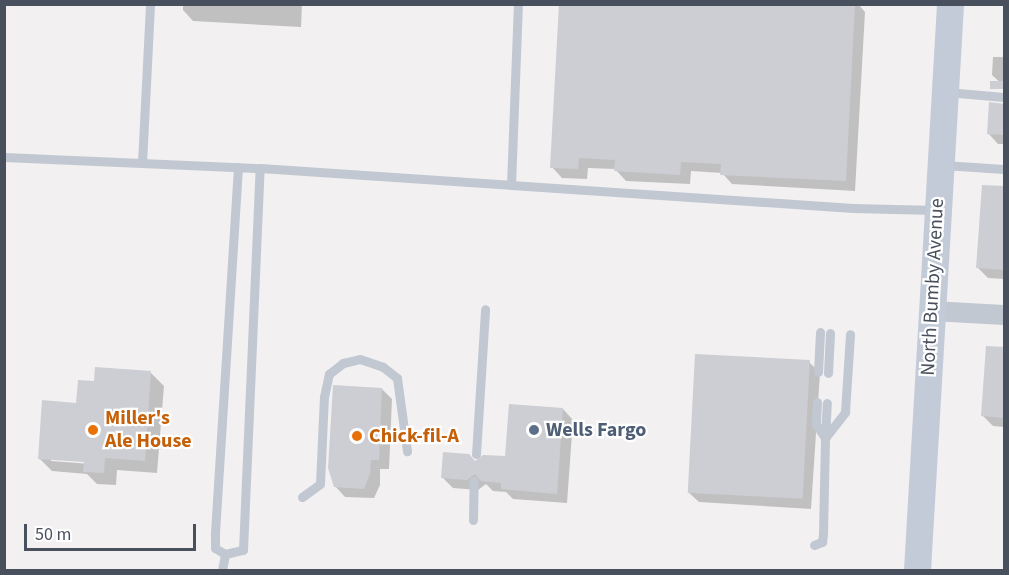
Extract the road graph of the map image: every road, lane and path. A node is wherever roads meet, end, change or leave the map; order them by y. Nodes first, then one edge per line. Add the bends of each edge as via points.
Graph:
1 (150, 4) edge
2 (518, 4) edge
3 (950, 4) edge
4 (945, 92) junction
5 (1005, 97) edge
6 (4, 157) edge
7 (142, 163) junction
8 (941, 165) junction
9 (238, 167) junction
10 (260, 168) junction
11 (1005, 169) edge
12 (511, 185) junction
13 (938, 210) junction
14 (485, 309) dead end
15 (932, 311) junction
16 (1005, 315) edge
17 (825, 332) dead end
18 (850, 334) dead end
19 (823, 373) dead end
20 (822, 402) dead end
21 (825, 438) junction
22 (406, 451) dead end
23 (476, 454) dead end
24 (474, 481) dead end
25 (302, 496) dead end
26 (473, 520) dead end
27 (814, 545) dead end
28 (225, 554) junction
29 (222, 570) edge
30 (917, 570) edge

1 - 7 lane
2 - 12 lane
3 - 4 street, North Bumby Avenue
4 - 5 lane
4 - 8 street, North Bumby Avenue
6 - 7 lane
7 - 9 lane
8 - 11 lane
8 - 13 street, North Bumby Avenue
9 - 10 lane
9 - 28 lane via 215,535 215,548
10 - 12 lane
10 - 28 lane via 243,549
12 - 13 lane
13 - 15 street, North Bumby Avenue
14 - 23 lane
15 - 16 street
15 - 30 street, North Bumby Avenue
17 - 19 lane
18 - 21 lane via 845,412
20 - 21 lane
21 - 27 lane via 823,534 822,542
22 - 25 lane via 397,378 383,367 360,359 343,363 329,374 326,386 320,484
24 - 26 lane
28 - 29 lane

